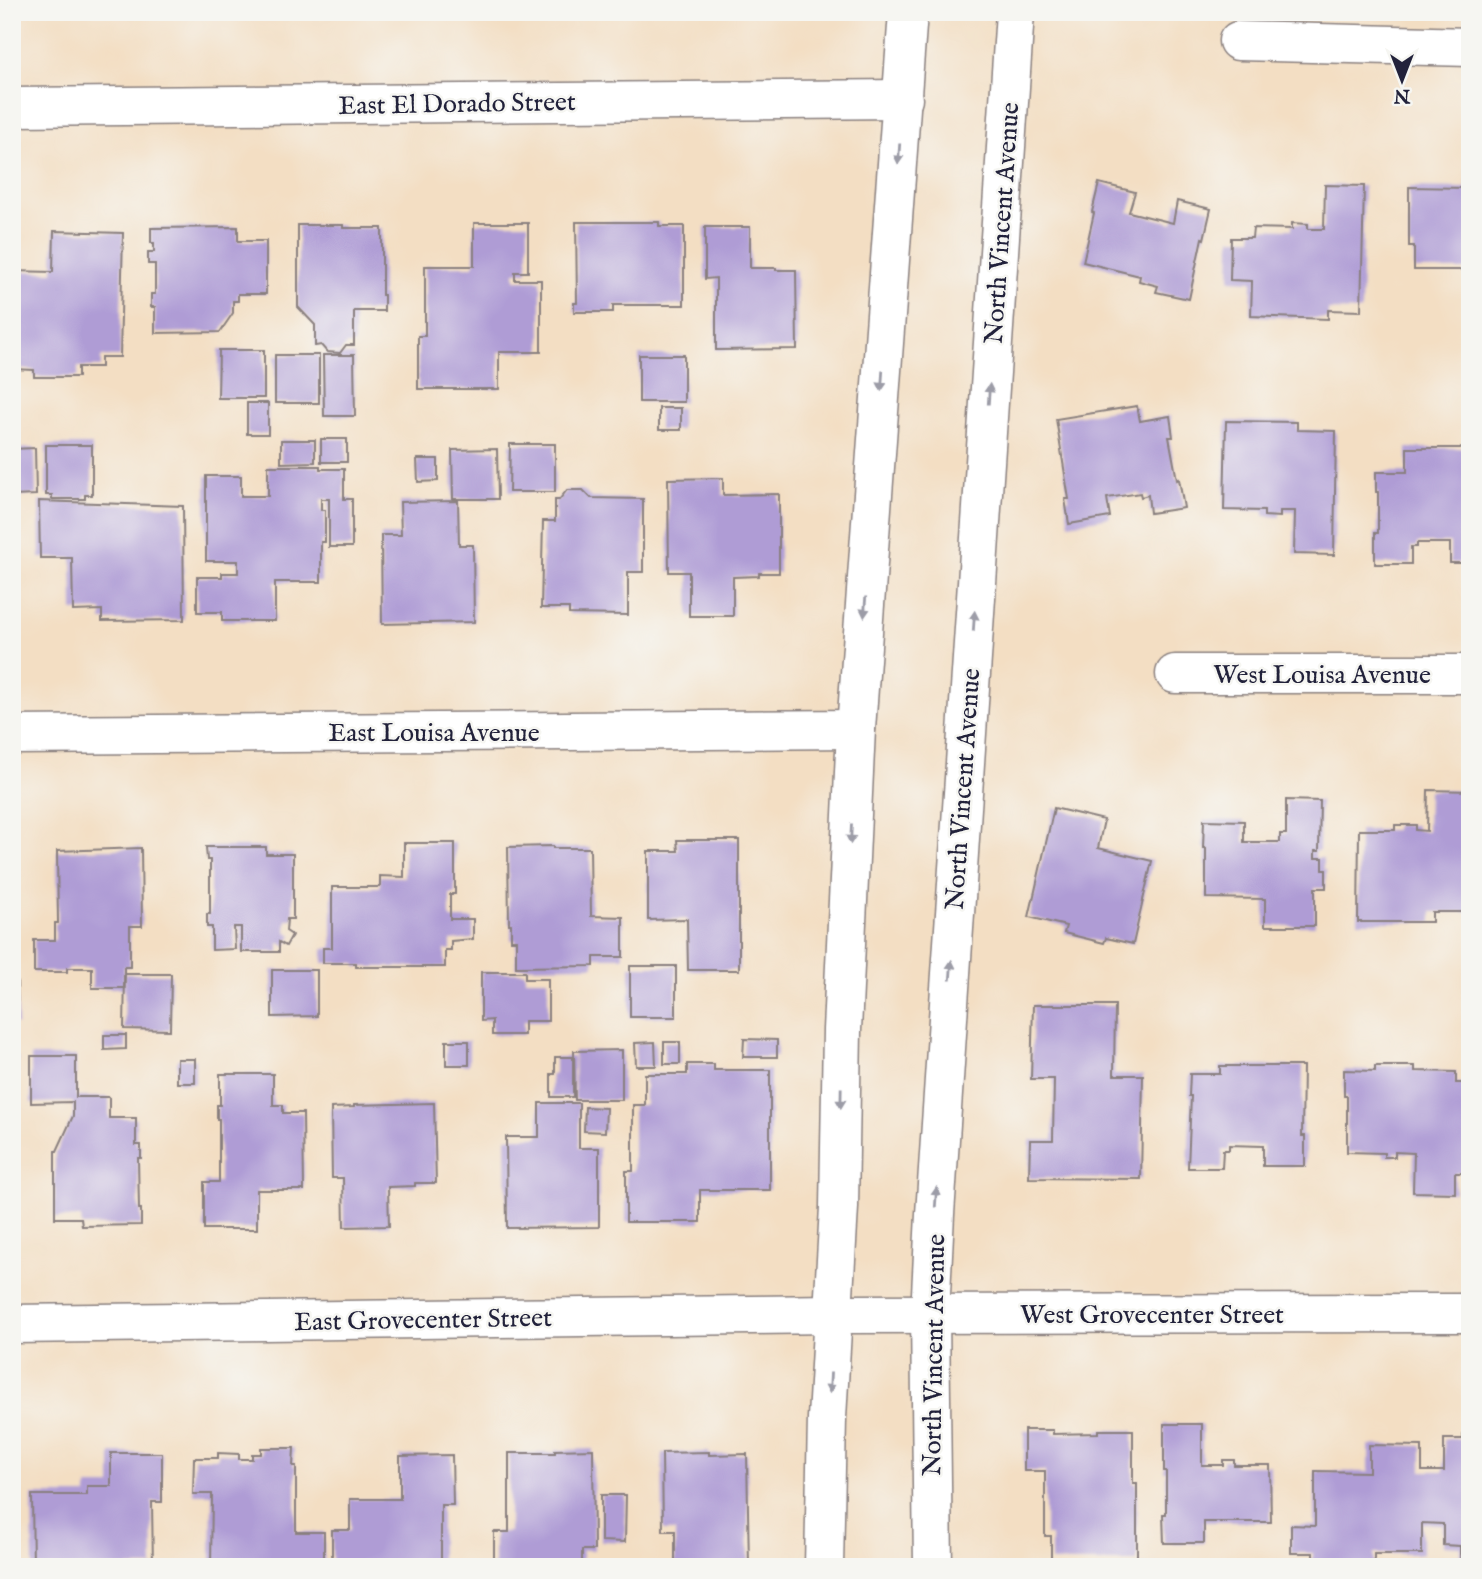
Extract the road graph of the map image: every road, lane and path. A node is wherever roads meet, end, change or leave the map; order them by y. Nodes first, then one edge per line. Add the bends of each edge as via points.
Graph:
1 (908, 12) edge
2 (1015, 12) edge
3 (1238, 41) dead end
4 (1470, 47) edge
5 (903, 99) junction
6 (12, 107) edge
7 (1175, 674) dead end
8 (1470, 674) edge
9 (856, 729) junction
10 (12, 735) edge
11 (1470, 1313) edge
12 (834, 1314) junction
13 (930, 1314) junction
14 (12, 1324) edge
15 (824, 1567) edge
16 (933, 1567) edge

1 - 5 street
13 -> 2 street, North Vincent Avenue
3 - 4 street
5 - 6 street, East El Dorado Street
5 -> 9 street
7 - 8 street, West Louisa Avenue
9 - 10 street, East Louisa Avenue
9 -> 12 street
11 - 13 street, West Grovecenter Street
12 - 13 street, West Grovecenter Street
12 - 14 street, East Grovecenter Street
12 -> 15 street
13 - 16 street, North Vincent Avenue

